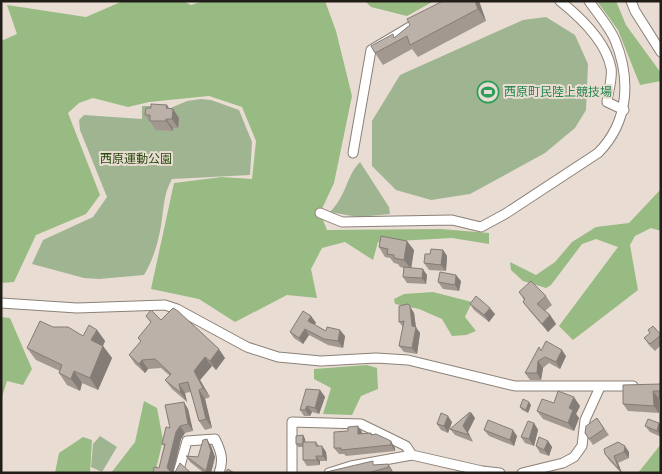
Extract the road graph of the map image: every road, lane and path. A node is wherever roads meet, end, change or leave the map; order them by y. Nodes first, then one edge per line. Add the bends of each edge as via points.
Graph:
1 (560, 1) edge
2 (589, 1) edge
3 (631, 1) edge
4 (423, 19) edge
5 (661, 52) edge
6 (624, 110) junction
7 (353, 153) dead end
8 (320, 213) dead end
9 (1, 303) edge
10 (643, 385) edge
11 (600, 387) junction
12 (412, 455) junction
13 (178, 473) edge
14 (219, 473) edge
15 (292, 473) edge
16 (329, 473) edge
17 (500, 473) edge
18 (522, 473) edge

1 - 6 street via 585,24 603,47 612,69 607,102
2 - 6 street via 617,46 624,72
3 - 5 street
4 - 7 street via 371,50
6 - 8 street via 612,136 598,153 481,227 452,220 342,222
9 - 11 street via 77,308 165,305 247,347 278,357 321,361 408,360 515,386
10 - 11 street
11 - 18 street via 585,420 582,446 574,457
12 - 15 street via 406,446 361,424 292,422
12 - 16 street
12 - 17 street
13 - 14 street via 187,441 215,439 221,451

